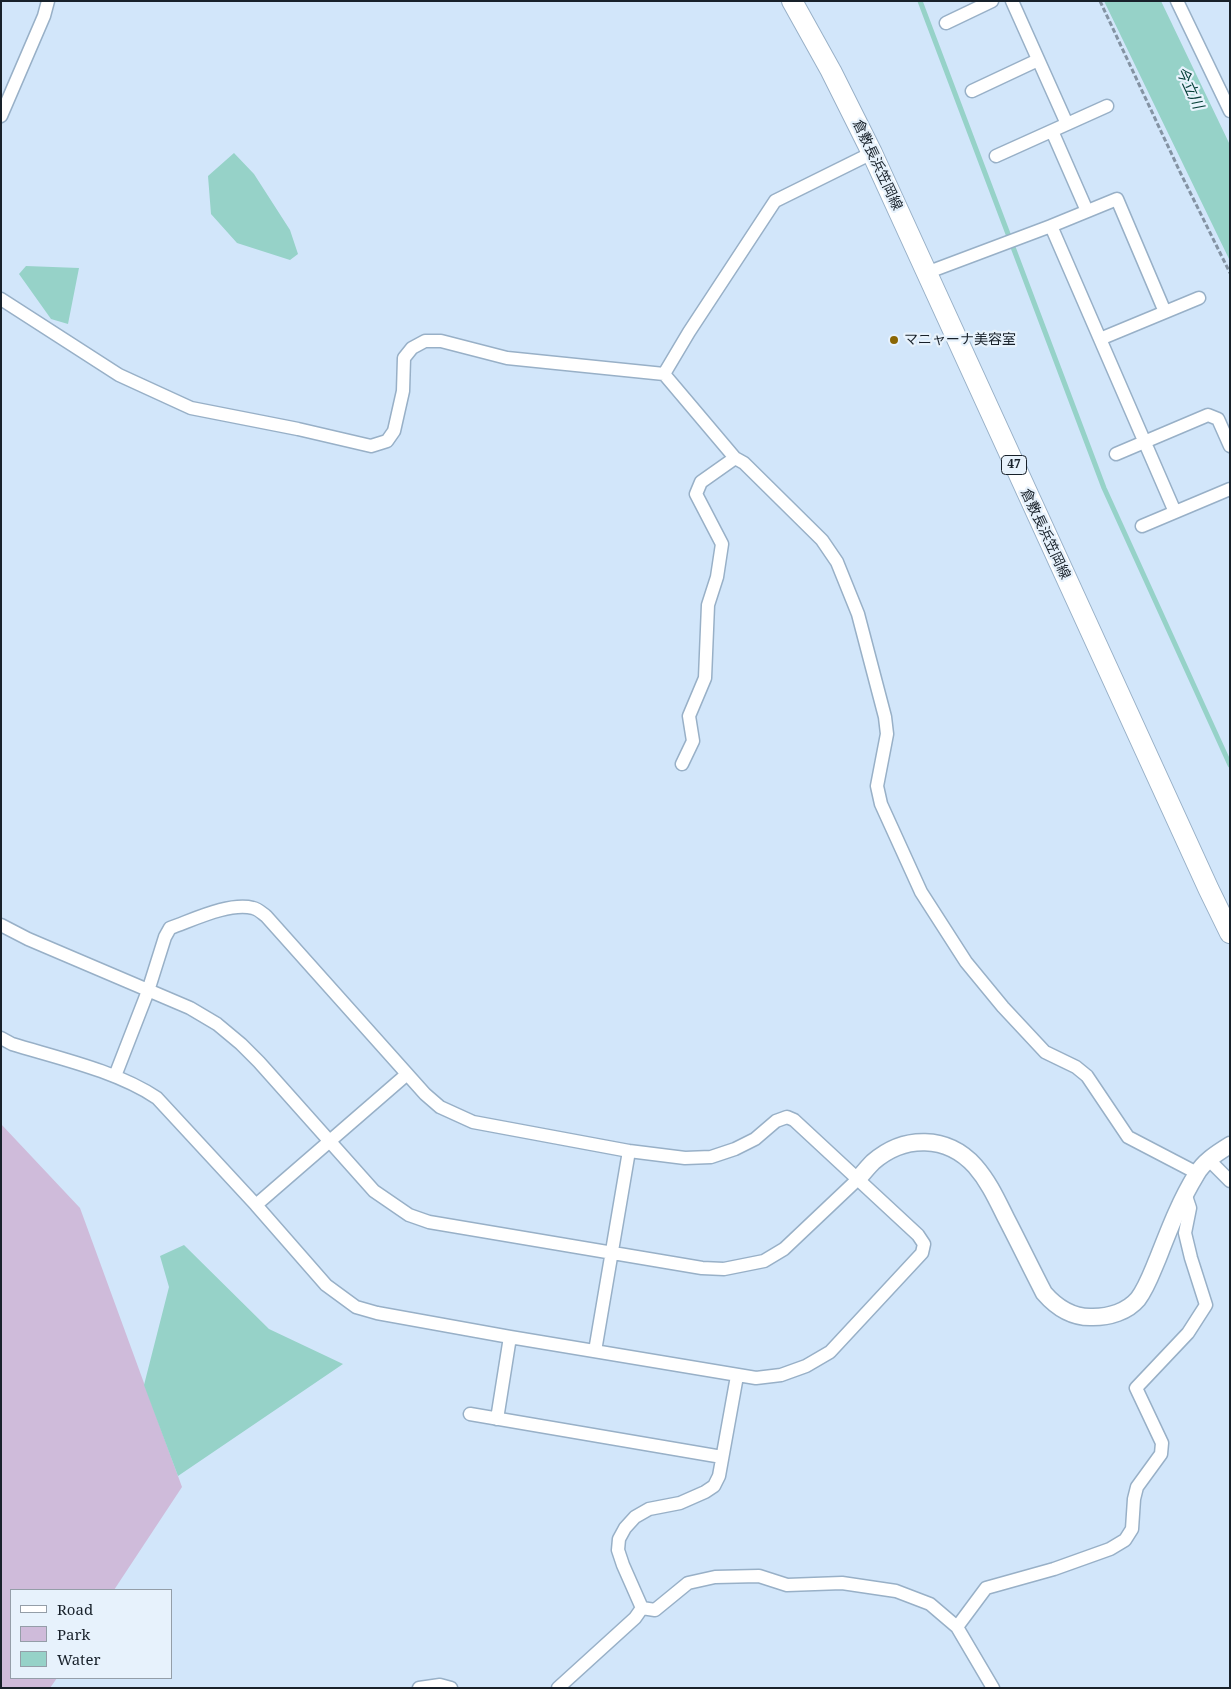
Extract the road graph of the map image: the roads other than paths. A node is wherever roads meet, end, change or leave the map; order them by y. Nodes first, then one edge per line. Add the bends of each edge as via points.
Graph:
1 (48, 1) edge
2 (792, 1) edge
3 (992, 1) edge
4 (1012, 1) edge
5 (1177, 1) edge
6 (946, 23) dead end
7 (1038, 60) junction
8 (972, 91) dead end
9 (1107, 106) dead end
10 (1230, 111) edge
11 (1, 116) edge
12 (1067, 124) junction
13 (1052, 131) junction
14 (872, 153) junction
15 (996, 156) dead end
16 (1087, 211) junction
17 (1050, 226) junction
18 (926, 273) junction
19 (1199, 298) dead end
20 (1, 300) edge
21 (1165, 312) junction
22 (1100, 339) junction
23 (664, 374) junction
24 (1145, 442) junction
25 (1230, 446) edge
26 (1116, 454) dead end
27 (735, 458) junction
28 (1230, 489) edge
29 (1175, 512) junction
30 (1142, 526) dead end
31 (682, 764) dead end
32 (1, 925) edge
33 (1230, 932) edge
34 (148, 990) junction
35 (1, 1038) edge
36 (406, 1075) junction
37 (115, 1076) junction
38 (329, 1141) junction
39 (1230, 1145) edge
40 (629, 1151) junction
41 (1209, 1160) junction
42 (1197, 1172) junction
43 (858, 1179) junction
44 (1230, 1182) edge
45 (1185, 1193) junction
46 (256, 1205) junction
47 (611, 1254) junction
48 (510, 1338) junction
49 (595, 1351) junction
50 (738, 1376) junction
51 (470, 1414) dead end
52 (497, 1419) junction
53 (722, 1458) junction
54 (642, 1608) junction
55 (957, 1627) junction
56 (419, 1688) edge
57 (452, 1688) edge
58 (558, 1688) edge
59 (993, 1688) edge

1 - 11 street
2 - 14 main road, 倉敷長浜笠岡線 / 47 via 832,71
3 - 6 street
4 - 7 street
5 - 10 street
7 - 8 street
7 - 12 street
9 - 12 street
12 - 13 street
13 - 15 street
13 - 16 street
14 - 18 main road, 倉敷長浜笠岡線 / 47
14 - 23 street via 776,201 688,332
16 - 17 street
16 - 21 street via 1117,199
17 - 18 street
17 - 22 street
18 - 33 main road, 倉敷長浜笠岡線 / 47
19 - 21 street
20 - 23 street via 120,375 191,408 298,428 371,446 387,441 394,431 404,391 404,358 412,348 425,341 441,341 506,358
21 - 22 street
22 - 24 street
23 - 27 street
24 - 25 street via 1208,415 1218,419
24 - 26 street
24 - 29 street
27 - 31 street via 701,482 696,494 722,544 718,576 708,605 705,678 689,716 693,741
27 - 42 street via 822,540 837,562 858,614 887,734 877,786 881,804 921,892 966,962 1045,1052 1087,1076 1128,1137
28 - 29 street
29 - 30 street
32 - 34 street
34 - 36 street via 170,928 226,909 255,908 266,916
34 - 37 street
34 - 38 street via 190,1008 235,1039
35 - 37 street
36 - 38 street
36 - 40 street via 440,1107 473,1122
37 - 46 street via 156,1098
38 - 46 street
38 - 47 street via 374,1191 409,1215 430,1222
39 - 41 street
40 - 43 street via 685,1158 711,1157 755,1139 776,1121 787,1117
40 - 47 street
41 - 42 street
41 - 44 street
42 - 45 street
43 - 45 street via 874,1162 910,1142 943,1145 961,1153 988,1182 1044,1293 1064,1311 1091,1318 1108,1316 1137,1300 1147,1285
43 - 47 street via 784,1249 764,1261 724,1269 702,1268
43 - 50 street via 918,1235 924,1244 922,1252 830,1352 781,1375
45 - 55 street via 1190,1208 1185,1233 1206,1306 1188,1333 1136,1388 1162,1444 1161,1454 1137,1486 1132,1529 1125,1540 1110,1549 986,1588
46 - 48 street via 326,1285 356,1307
47 - 49 street
48 - 49 street
48 - 52 street
49 - 50 street
50 - 53 street
51 - 52 street
52 - 53 street
53 - 54 street via 714,1486 680,1503 649,1509 635,1517 619,1539 618,1550 623,1565
54 - 55 street via 655,1610 688,1583 715,1577 759,1576 787,1585 842,1583 896,1591 930,1604
54 - 58 street
55 - 59 street
56 - 57 street via 440,1685

